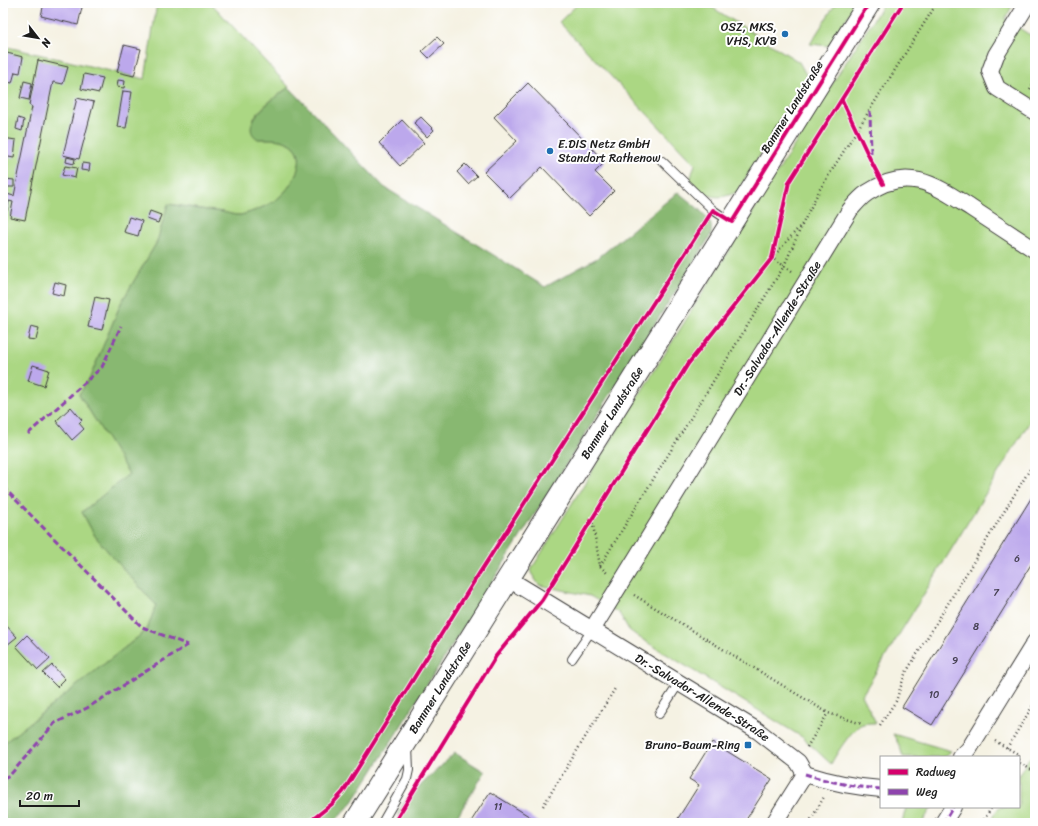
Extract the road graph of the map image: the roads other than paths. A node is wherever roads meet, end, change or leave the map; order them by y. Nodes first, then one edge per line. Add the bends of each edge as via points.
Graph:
1 (869, 3) edge
2 (1028, 3) edge
3 (1035, 112) edge
4 (662, 161) dead end
5 (732, 222) junction
6 (1035, 250) edge
7 (507, 578) junction
8 (592, 630) junction
9 (1035, 642) edge
10 (572, 659) dead end
11 (679, 683) junction
12 (660, 714) dead end
13 (408, 737) junction
14 (962, 756) edge
15 (802, 768) junction
16 (880, 789) edge
17 (952, 808) edge
18 (355, 823) edge
19 (382, 823) edge
20 (774, 823) edge
21 (943, 823) edge

1 - 5 main road, Bammer Landstraße
2 - 3 street via 996,55 990,72 997,88
4 - 5 lane via 713,210
5 - 7 main road, Bammer Landstraße
6 - 8 street, Dr.-Salvador-Allende-Straße via 938,187 916,180 900,179 866,193 850,210
7 - 8 street, Dr.-Salvador-Allende-Straße
7 - 13 main road, Bammer Landstraße
8 - 10 lane
8 - 11 street, Dr.-Salvador-Allende-Straße
9 - 14 street via 969,749
11 - 12 lane
11 - 15 street, Dr.-Salvador-Allende-Straße via 758,731
13 - 18 main road, Bammer Landstraße
13 - 19 lane via 407,779
15 - 16 street via 831,782 858,788
15 - 20 street
17 - 21 street

